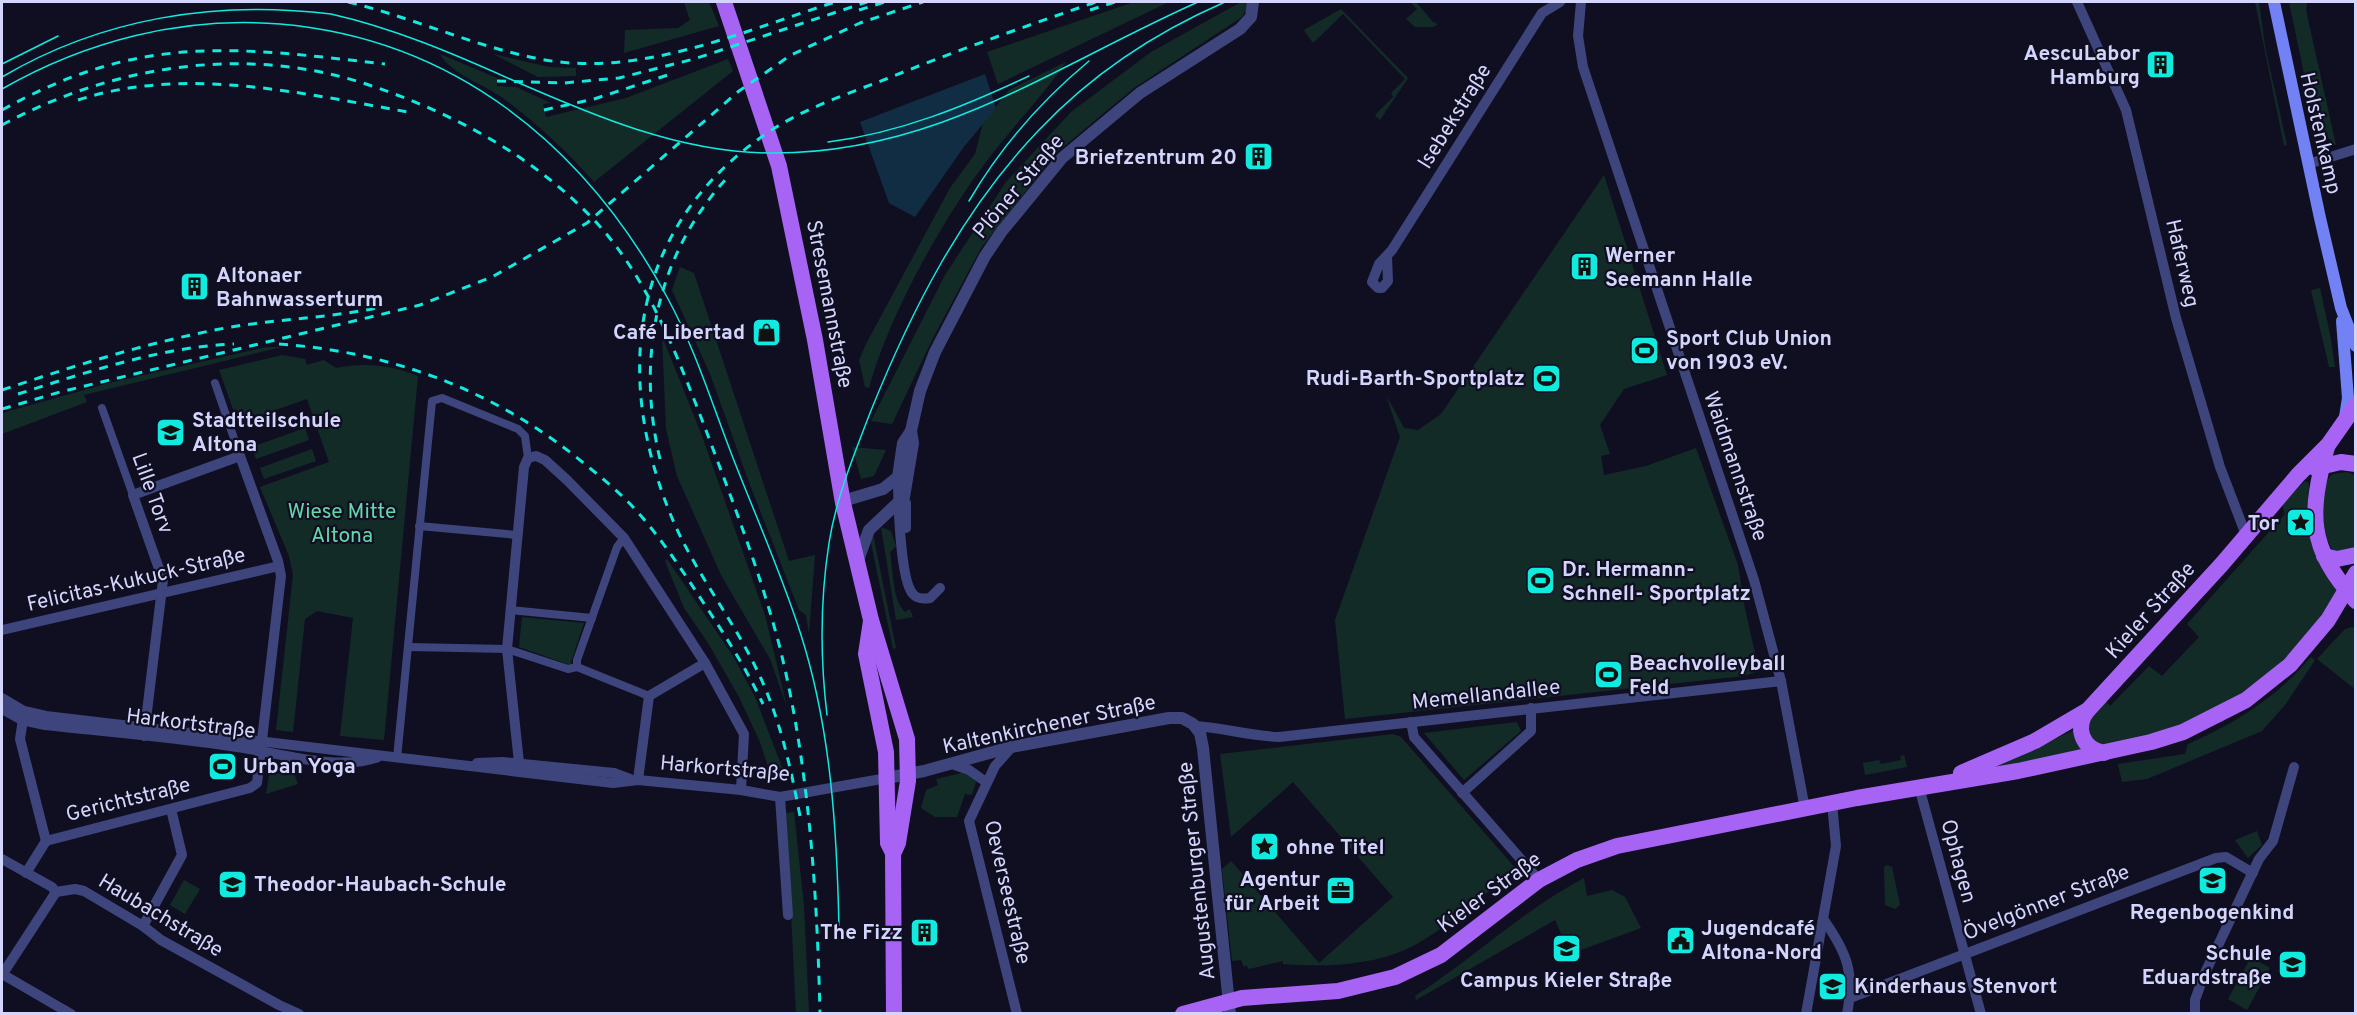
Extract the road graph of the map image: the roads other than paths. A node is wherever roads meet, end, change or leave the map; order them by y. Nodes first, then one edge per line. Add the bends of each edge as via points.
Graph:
1 (724, 2) edge
2 (1253, 2) edge
3 (1560, 2) edge
4 (1581, 2) edge
5 (2077, 2) edge
6 (2274, 2) edge
7 (2355, 149) edge
8 (2308, 164) junction
9 (1387, 257) dead end
10 (2342, 308) junction
11 (2355, 329) edge
12 (2355, 346) edge
13 (215, 383) dead end
14 (102, 408) dead end
15 (2350, 412) edge
16 (911, 431) junction
17 (2328, 445) junction
18 (240, 456) junction
19 (528, 458) junction
20 (2355, 464) edge
21 (2322, 465) junction
22 (2298, 475) junction
23 (898, 477) junction
24 (883, 489) junction
25 (133, 495) junction
26 (900, 498) junction
27 (843, 501) junction
28 (878, 520) junction
29 (419, 526) junction
30 (900, 533) junction
31 (517, 535) junction
32 (2246, 535) junction
33 (624, 538) junction
34 (903, 549) junction
35 (2355, 555) edge
36 (2324, 556) junction
37 (857, 563) junction
38 (279, 566) junction
39 (2355, 573) edge
40 (940, 588) dead end
41 (162, 592) junction
42 (2351, 596) edge
43 (510, 610) junction
44 (592, 618) junction
45 (872, 620) junction
46 (2, 630) edge
47 (408, 647) junction
48 (507, 649) junction
49 (705, 663) junction
50 (578, 667) junction
51 (1781, 681) junction
52 (649, 696) junction
53 (2, 698) edge
54 (1531, 708) junction
55 (2, 709) edge
56 (2088, 710) junction
57 (23, 716) junction
58 (1411, 722) junction
59 (1196, 726) junction
60 (145, 731) junction
61 (263, 747) junction
62 (1011, 747) junction
63 (2104, 753) junction
64 (397, 758) junction
65 (952, 764) junction
66 (2294, 767) dead end
67 (520, 768) junction
68 (909, 774) junction
69 (887, 778) junction
70 (634, 780) junction
71 (986, 782) junction
72 (1924, 786) junction
73 (741, 790) junction
74 (1462, 793) junction
75 (780, 797) junction
76 (1832, 803) junction
77 (171, 809) junction
78 (1805, 809) junction
79 (46, 841) junction
80 (893, 854) junction
81 (2, 859) edge
82 (26, 873) junction
83 (2253, 873) junction
84 (1539, 880) junction
85 (56, 892) junction
86 (788, 915) dead end
87 (1824, 920) junction
88 (143, 926) junction
89 (1964, 954) junction
90 (2, 975) edge
91 (1850, 998) junction
92 (1229, 1007) edge
93 (71, 1014) edge
94 (299, 1014) edge
95 (894, 1014) edge
96 (1017, 1014) edge
97 (1183, 1014) edge
98 (1806, 1014) edge
99 (1847, 1014) edge
100 (1981, 1014) edge
101 (2195, 1014) edge

1 - 27 main road, Stresemannstraße via 780,166
2 - 16 street, Plöner Straße via 1251,17 1240,29 1140,93 1062,158 1002,231 935,352 920,391
3 - 9 street, Isebekstraße via 1542,13
4 - 51 street, Waidmannstraße via 1578,36 1583,67 1754,580
5 - 32 street, Haferweg via 2126,110 2178,328 2220,467
6 - 8 main road, Holstenkamp
7 - 8 street
8 - 10 main road, Holstenkamp
10 - 11 main road
10 - 12 main road, Holstenkamp
10 - 15 main road, Holstenkamp
13 - 18 street
14 - 25 street, Lille Torv
15 - 17 main road, Kieler Straße
16 - 23 street, Plöner Straße via 903,442
16 - 26 street, Plöner Straße via 913,443
17 - 21 main road
17 - 22 main road, Kieler Straße
18 - 25 street
18 - 38 street
19 - 29 street via 525,436 518,429 442,398 435,399 431,405
19 - 31 street
19 - 33 street via 545,460
20 - 21 main road
21 - 22 main road
21 - 36 main road via 2314,517
22 - 32 main road, Kieler Straße
23 - 24 street
23 - 26 street, Plöner Straße
24 - 26 street
24 - 27 street
25 - 41 street, Lille Torv via 161,571
26 - 28 street
26 - 30 street, Plöner Straße
26 - 34 street, Plöner Straße via 906,509
27 - 37 main road, Stresemannstraße
28 - 30 street via 891,523
28 - 37 street via 867,534
29 - 31 street
29 - 47 street
30 - 34 street, Plöner Straße
31 - 43 street
32 - 56 main road, Kieler Straße
33 - 44 street via 617,547
33 - 49 street
34 - 40 street, Plöner Straße via 913,595 930,598
35 - 36 main road via 2337,560
36 - 42 main road
37 - 45 main road, Stresemannstraße
38 - 41 street, Felicitas-Kukuck-Straße
38 - 61 street via 281,581
39 - 42 main road, Kieler Straße
41 - 46 street, Felicitas-Kukuck-Straße
41 - 60 street, Lille Torv
42 - 63 main road, Kieler Straße via 2303,651 2246,700 2183,732
43 - 44 street
43 - 48 street
44 - 50 street
45 - 68 main road, Stresemannstraße via 907,739
45 - 69 main road, Stresemannstraße via 866,654 886,752
47 - 48 street
47 - 64 street
48 - 50 street via 568,669
48 - 67 street
49 - 52 street
49 - 73 street via 744,734
50 - 52 street
51 - 54 street, Memellandallee
51 - 78 street, Waidmannstraße
52 - 70 street
53 - 57 street, Harkortstraße
54 - 58 street, Memellandallee
54 - 74 street via 1531,731
55 - 57 street, Harkortstraße
56 - 63 main road via 2081,722 2082,736 2091,748
56 - 72 main road, Kieler Straße via 2035,741
57 - 60 street, Harkortstraße
57 - 79 street via 20,739
58 - 59 street, Memellandallee via 1279,736 1251,736
58 - 74 street via 1414,737
59 - 62 street, Kaltenkirchener Straße via 1187,720 1169,718
59 - 92 street, Augustenburger Straße via 1204,755
60 - 61 street, Harkortstraße
61 - 64 street, Harkortstraße via 356,763 378,757
61 - 77 street, Gerichtstraße via 253,787
62 - 65 street, Kaltenkirchener Straße
62 - 71 street, Oeverseestraße
63 - 72 main road, Kieler Straße
64 - 67 street, Harkortstraße via 469,765 490,761
65 - 68 street, Kaltenkirchener Straße
65 - 71 street
66 - 83 street via 2273,841
67 - 70 street, Harkortstraße via 614,773
68 - 69 street, Kaltenkirchener Straße
68 - 80 main road, Stresemannstraße
69 - 75 street, Harkortstraße
69 - 80 main road, Stresemannstraße via 888,843
70 - 73 street, Harkortstraße
71 - 96 street, Oeverseestraße via 970,817 970,827
72 - 76 main road, Kieler Straße
72 - 89 street, Ophagen
73 - 75 street, Harkortstraße
74 - 84 street
75 - 86 street
76 - 78 main road, Kieler Straße
76 - 87 street via 1836,846
77 - 79 street, Gerichtstraße
77 - 88 street via 182,855
78 - 84 main road, Kieler Straße via 1617,846 1577,860
79 - 82 street, Gerichtstraße
80 - 95 main road, Stresemannstraße
81 - 82 street
82 - 85 street
83 - 89 street, Övelgönner Straße via 2226,857 2216,858
83 - 101 street via 2204,975 2195,1000
84 - 92 main road, Kieler Straße via 1441,955 1395,977 1338,990 1265,995
85 - 88 street, Haubachstraße via 84,891
85 - 90 street
87 - 91 street via 1846,957 1852,977
87 - 98 street
88 - 94 street, Haubachstraße via 161,940
89 - 91 street, Övelgönner Straße
89 - 100 street, Ophagen
90 - 93 street
91 - 99 street
92 - 97 main road, Kieler Straße

